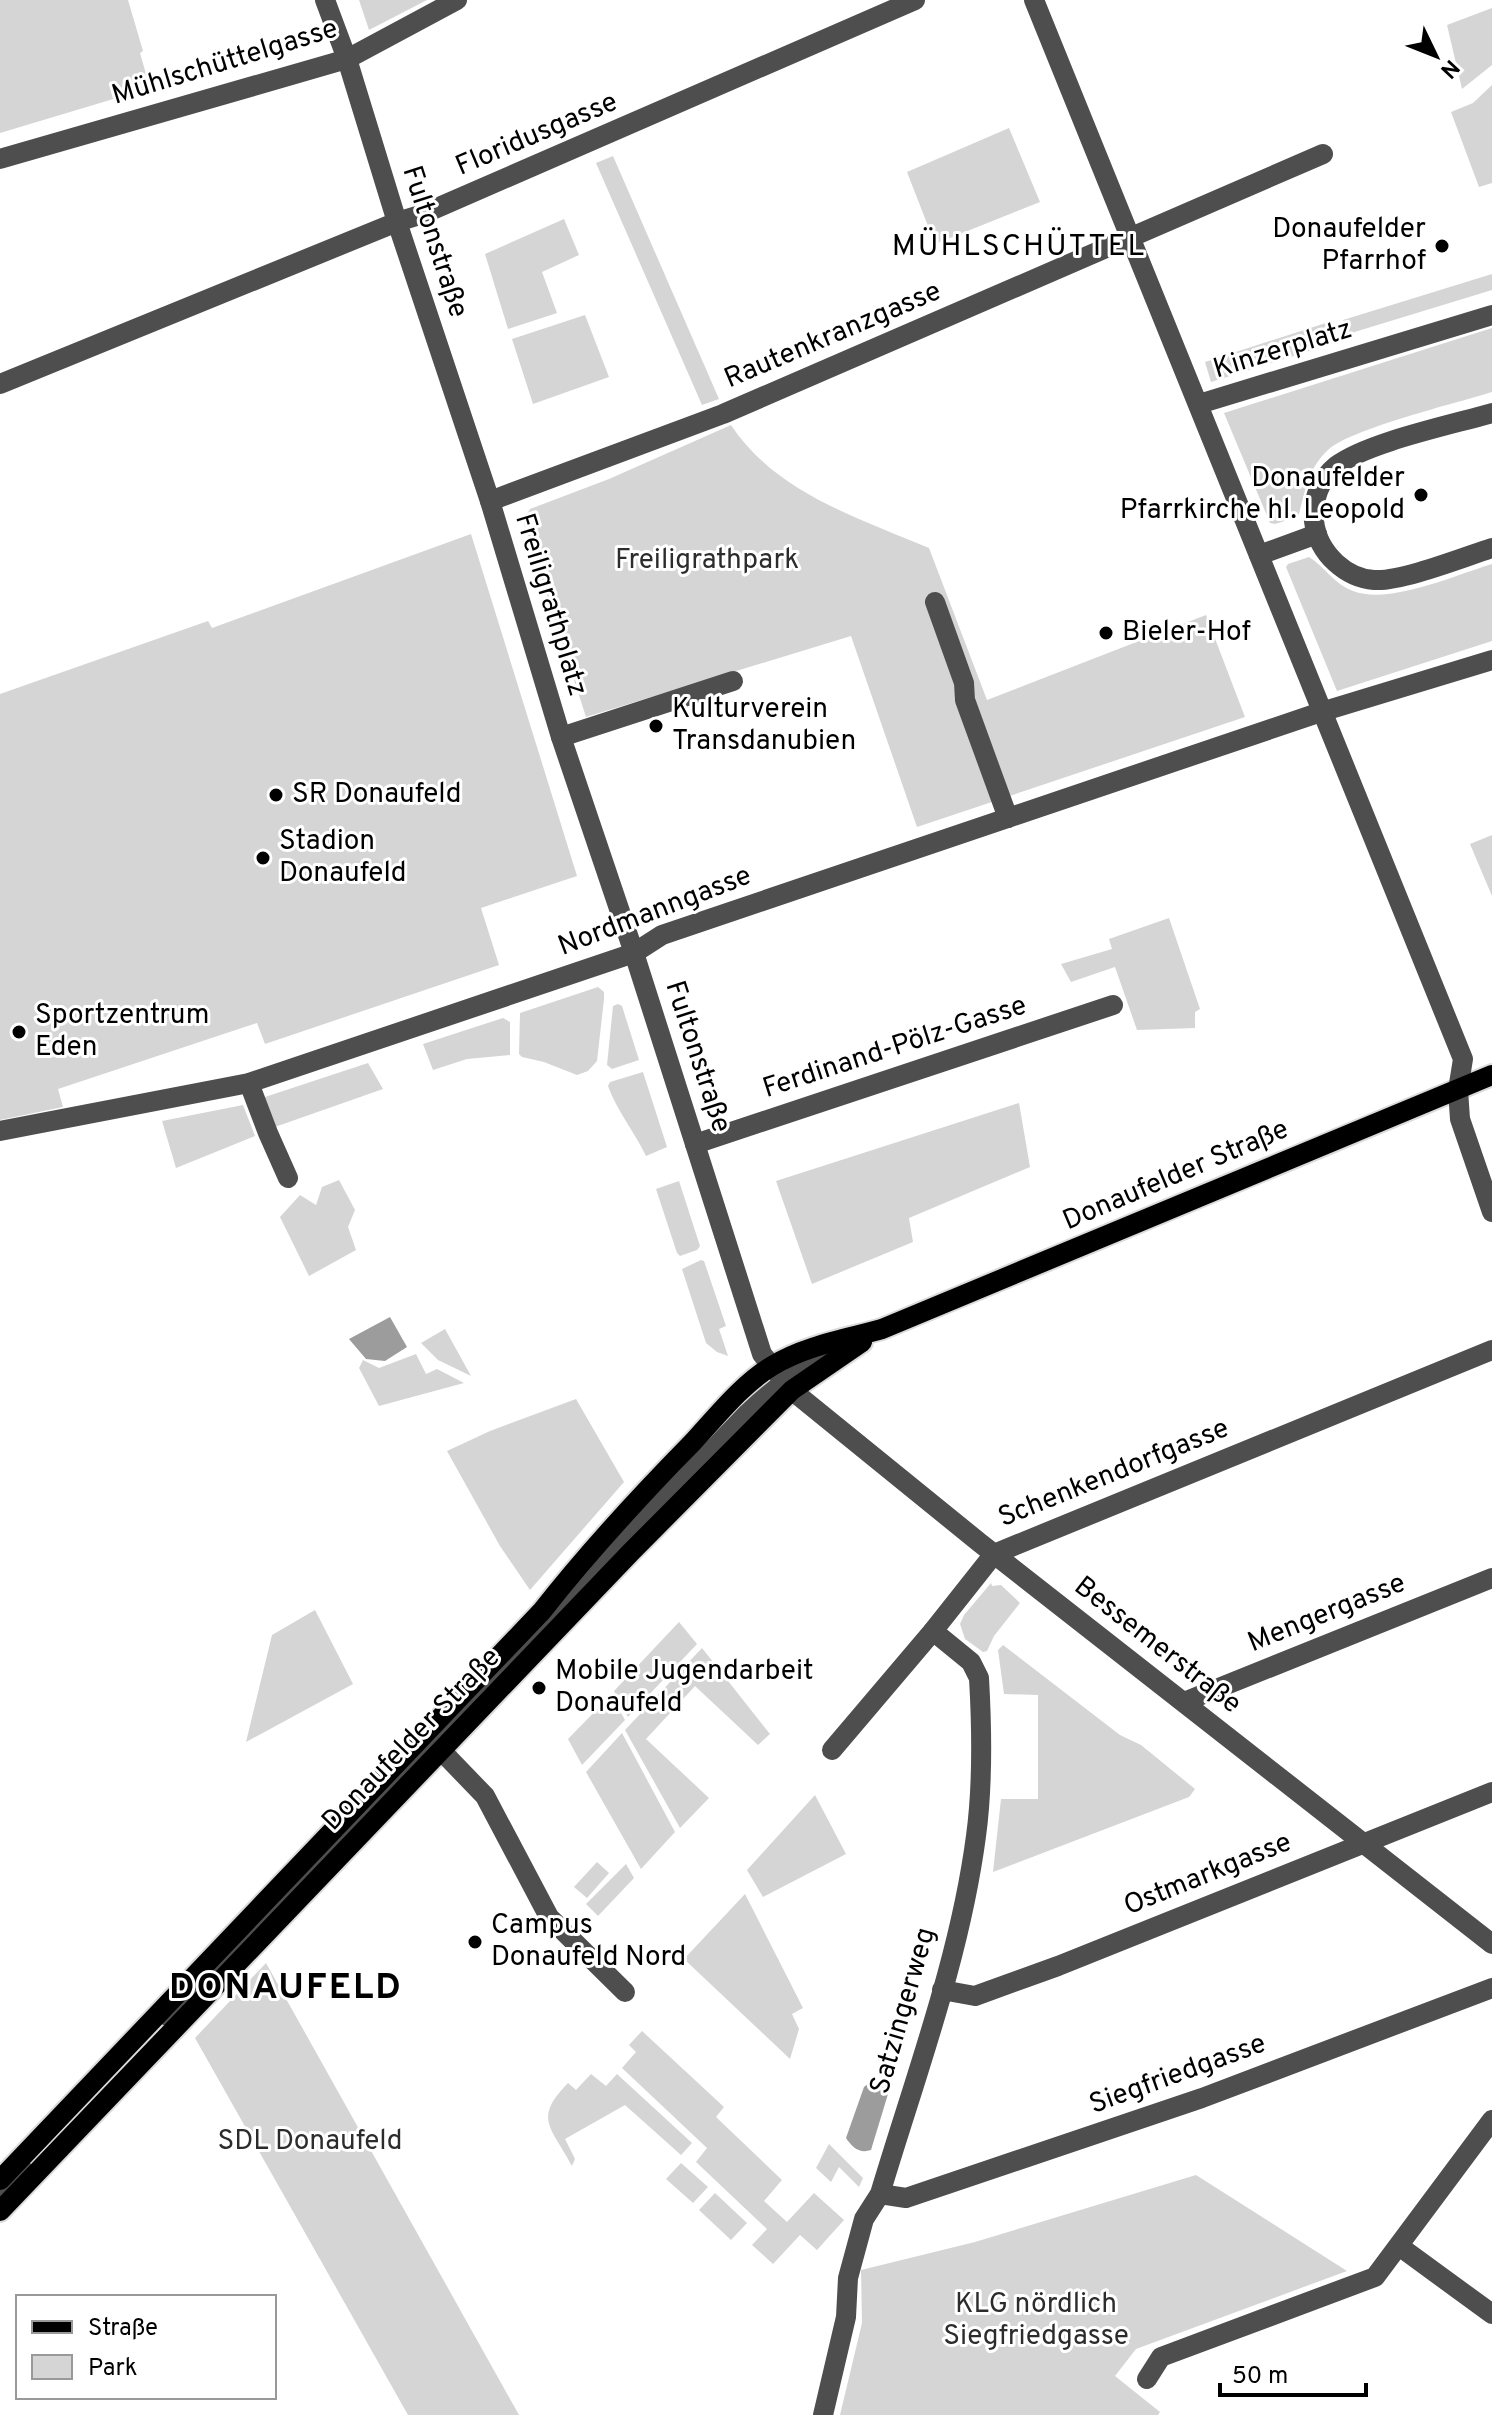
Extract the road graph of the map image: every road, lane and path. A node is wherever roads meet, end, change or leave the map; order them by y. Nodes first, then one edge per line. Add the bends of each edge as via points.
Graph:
1 (325, 0) edge
2 (457, 0) edge
3 (915, 0) edge
4 (1034, 0) edge
5 (347, 59) junction
6 (1323, 154) dead end
7 (0, 159) edge
8 (397, 222) junction
9 (1132, 237) junction
10 (1492, 315) edge
11 (0, 384) edge
12 (1199, 404) junction
13 (1492, 413) edge
14 (716, 416) joint
15 (490, 501) junction
16 (1317, 534) junction
17 (1492, 548) edge
18 (1259, 555) junction
19 (935, 602) dead end
20 (1492, 660) edge
21 (733, 681) dead end
22 (1321, 712) junction
23 (561, 737) junction
24 (1008, 818) junction
25 (634, 953) junction
26 (1113, 1005) dead end
27 (1492, 1075) edge
28 (249, 1083) junction
29 (1458, 1090) junction
30 (0, 1131) edge
31 (695, 1144) junction
32 (288, 1178) dead end
33 (1492, 1212) edge
34 (882, 1329) junction
35 (1492, 1350) edge
36 (783, 1382) junction
37 (994, 1554) junction
38 (1492, 1578) edge
39 (933, 1631) junction
40 (1184, 1702) junction
41 (434, 1742) junction
42 (832, 1750) dead end
43 (1492, 1792) edge
44 (1363, 1843) junction
45 (1492, 1944) edge
46 (1492, 1988) edge
47 (942, 1990) junction
48 (625, 1992) dead end
49 (1492, 2120) edge
50 (0, 2180) edge
51 (0, 2193) edge
52 (880, 2194) junction
53 (0, 2211) edge
54 (1399, 2246) junction
55 (1492, 2314) edge
56 (1147, 2379) dead end
57 (823, 2415) edge

1 - 5 street, Fultonstraße
2 - 5 street, Mühlschüttelgasse
3 - 8 street, Floridusgasse
4 - 9 street
5 - 7 street, Mühlschüttelgasse
5 - 8 street, Fultonstraße
6 - 9 street, Rautenkranzgasse
8 - 11 street, Floridusgasse
8 - 15 street, Fultonstraße
9 - 12 street
9 - 14 street, Rautenkranzgasse
10 - 12 street, Kinzerplatz
12 - 18 street, Kinzerplatz
13 - 16 street via 1339,464 1317,493
14 - 15 street, Freiligrathplatz
15 - 23 street, Freiligrathplatz
16 - 17 street via 1340,566 1375,580
16 - 18 street
18 - 22 street, Kinzerplatz
19 - 24 street
20 - 22 street
21 - 23 street, Freiligrathplatz
22 - 24 street, Nordmanngasse
22 - 29 street, Kinzerplatz via 1463,1059
23 - 25 street, Fultonstraße
24 - 25 street, Nordmanngasse via 662,935
25 - 28 street, Nordmanngasse
25 - 31 street, Fultonstraße
26 - 31 street, Ferdinand-Pölz-Gasse
27 - 29 main road, Donaufelder Straße
28 - 30 street, Nordmanngasse
28 - 32 street
29 - 33 street, Kinzerplatz via 1460,1119
29 - 34 main road, Donaufelder Straße
31 - 36 street, Fultonstraße via 762,1354
34 - 36 main road, Donaufelder Straße
34 - 36 main road, Donaufelder Straße via 795,1354
35 - 37 street, Schenkendorfgasse
36 - 37 street, Bessemerstraße
36 - 41 main road, Donaufelder Straße via 631,1552
36 - 41 main road, Donaufelder Straße via 746,1386 600,1541
37 - 39 street, Schenkendorfgasse
37 - 40 street, Bessemerstraße
38 - 40 street, Mengergasse
39 - 42 street, Schenkendorfgasse
39 - 47 street, Satzingerweg via 971,1662 980,1703 976,1833
40 - 44 street, Bessemerstraße
41 - 48 street via 485,1796 549,1917
41 - 50 main road, Donaufelder Straße
41 - 51 street, Donaufelder Straße
41 - 53 main road, Donaufelder Straße
43 - 44 street, Ostmarkgasse
44 - 45 street, Bessemerstraße
44 - 47 street, Ostmarkgasse via 975,1996
46 - 52 street, Siegfriedgasse via 1202,2098 906,2198
47 - 52 street, Satzingerweg
49 - 54 street
52 - 57 street, Satzingerweg via 864,2219 848,2278 846,2317
54 - 55 street
54 - 56 street via 1375,2277 1161,2357

